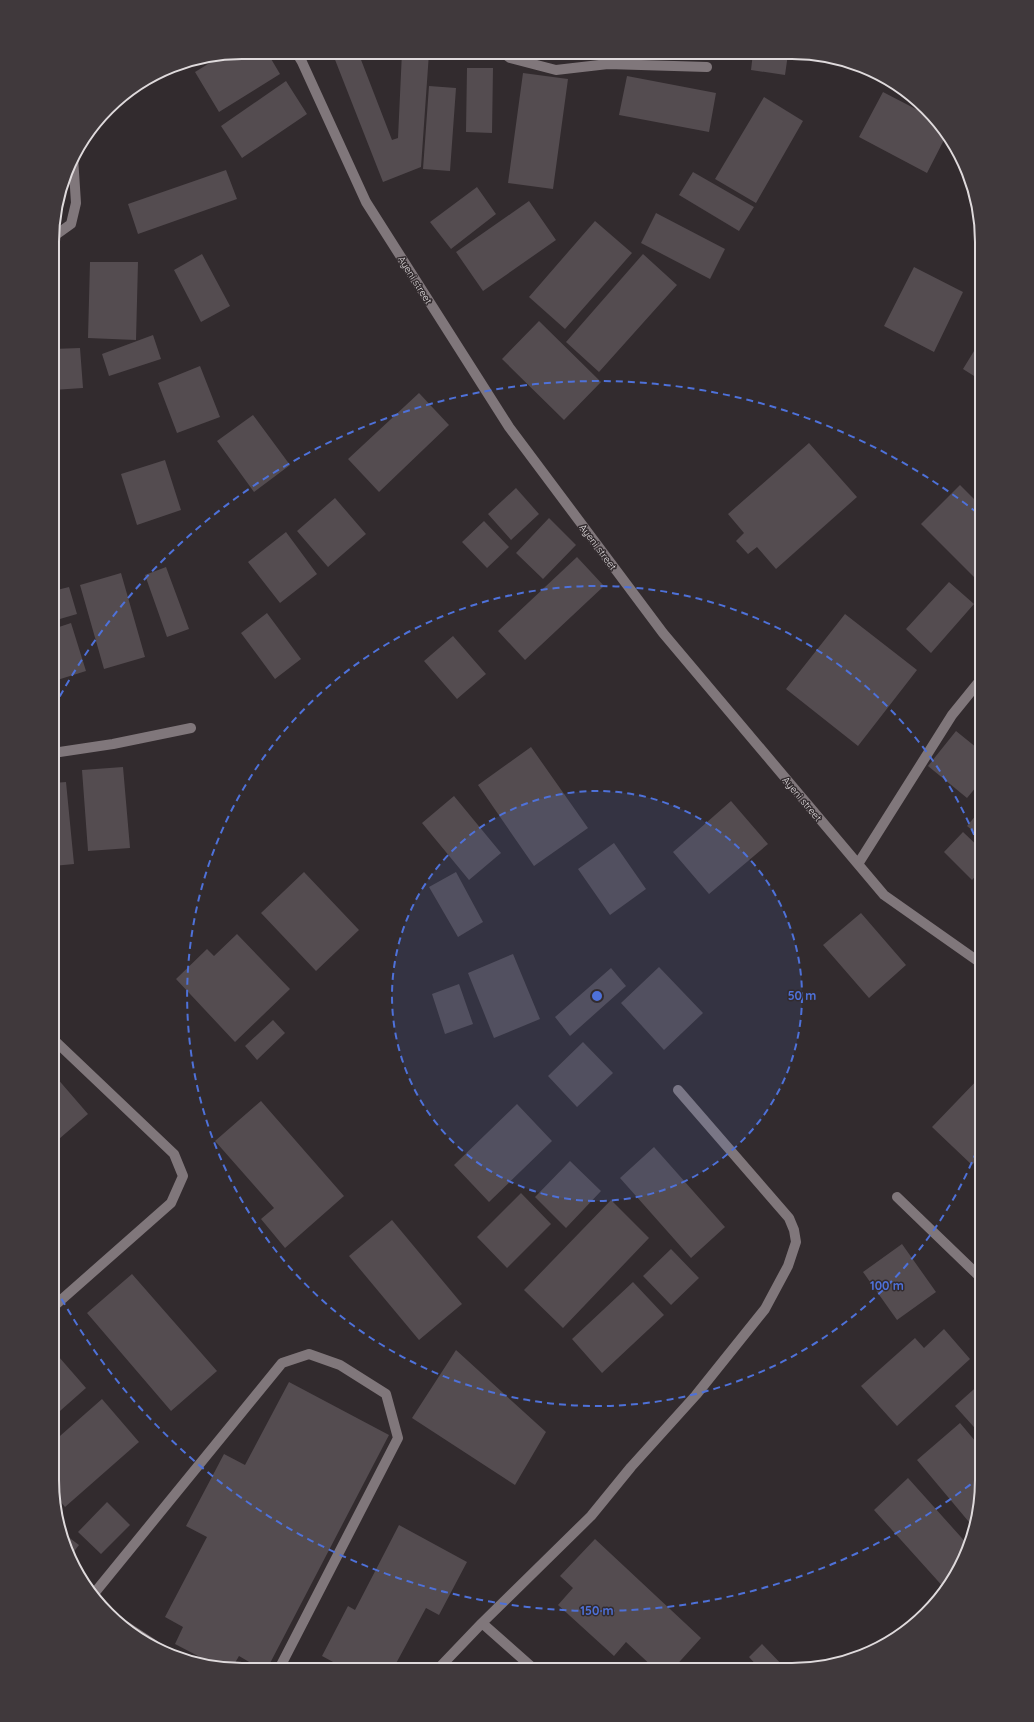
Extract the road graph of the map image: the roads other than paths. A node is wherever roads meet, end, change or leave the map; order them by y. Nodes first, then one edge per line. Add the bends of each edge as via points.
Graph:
1 (300, 59) edge
2 (303, 59) edge
3 (514, 59) edge
4 (302, 62) junction
5 (707, 67) dead end
6 (73, 171) edge
7 (59, 233) edge
8 (975, 686) edge
9 (191, 728) dead end
10 (59, 752) edge
11 (858, 864) junction
12 (975, 959) edge
13 (59, 1045) edge
14 (678, 1090) dead end
15 (897, 1197) dead end
16 (975, 1272) edge
17 (59, 1302) edge
18 (97, 1590) edge
19 (482, 1623) junction
20 (282, 1663) edge
21 (444, 1663) edge
22 (527, 1663) edge

1 - 4 street
2 - 4 street
3 - 5 street via 556,70 608,64
4 - 11 street, Ayeni street via 366,202 509,427 663,633
6 - 7 street via 76,203 71,224
8 - 11 street via 952,714
9 - 10 street
11 - 12 street, Ayeni street via 884,895
13 - 17 street via 174,1154 183,1176 171,1203
14 - 19 street via 789,1218 796,1242 788,1266 766,1308 696,1395 631,1466 591,1516
15 - 16 street
18 - 20 street via 282,1363 309,1354 340,1364 386,1394 398,1438
19 - 21 street
19 - 22 street

